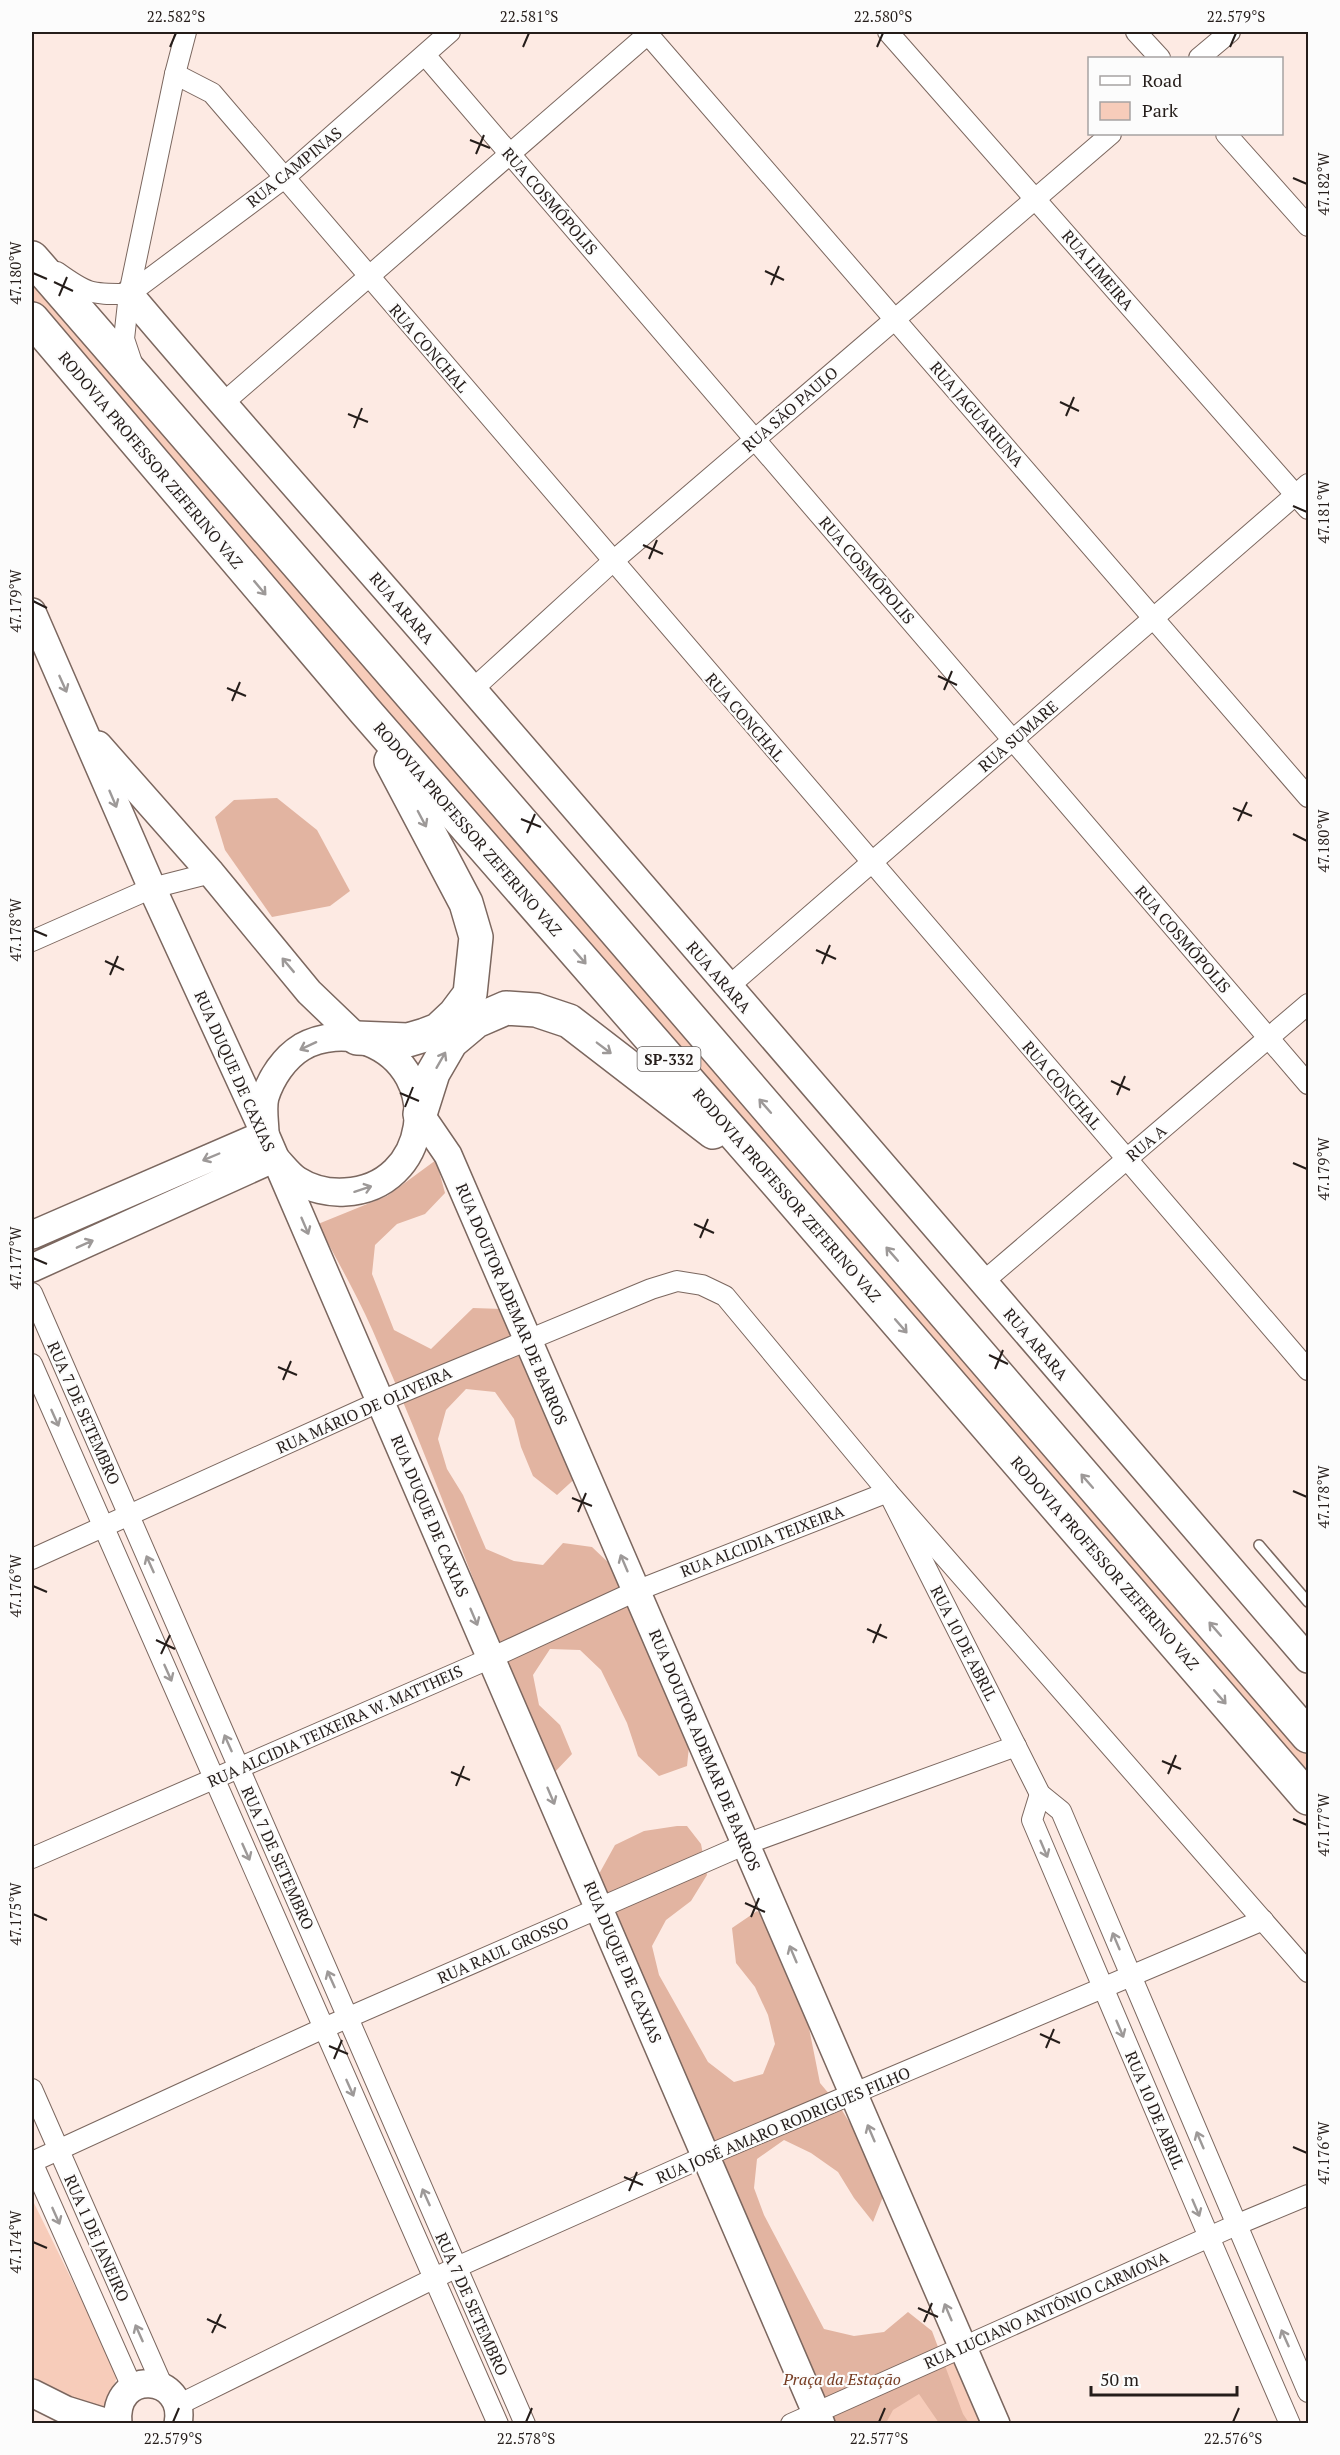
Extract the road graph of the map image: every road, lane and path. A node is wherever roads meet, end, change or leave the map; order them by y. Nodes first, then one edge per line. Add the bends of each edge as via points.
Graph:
1 (186, 32) edge
2 (450, 32) edge
3 (888, 32) edge
4 (1136, 32) edge
5 (1230, 32) edge
6 (647, 33) edge
7 (425, 55) junction
8 (1159, 57) edge
9 (1200, 57) edge
10 (175, 74) junction
11 (1110, 135) edge
12 (1227, 135) edge
13 (510, 153) junction
14 (283, 179) junction
15 (1035, 199) junction
16 (1308, 226) edge
17 (32, 253) edge
18 (32, 258) edge
19 (368, 277) junction
20 (129, 294) junction
21 (32, 319) edge
22 (895, 319) junction
23 (137, 381) junction
24 (222, 404) junction
25 (754, 439) junction
26 (1304, 496) edge
27 (612, 562) junction
28 (32, 612) edge
29 (1154, 618) junction
30 (38, 643) edge
31 (473, 689) junction
32 (365, 711) junction
33 (82, 726) junction
34 (1013, 740) junction
35 (1308, 797) edge
36 (871, 863) junction
37 (211, 873) junction
38 (152, 888) junction
39 (32, 941) edge
40 (728, 987) junction
41 (1308, 1004) edge
42 (357, 1038) junction
43 (1268, 1039) junction
44 (1308, 1084) edge
45 (420, 1114) junction
46 (270, 1146) junction
47 (1126, 1160) junction
48 (778, 1184) junction
49 (32, 1235) edge
50 (32, 1268) edge
51 (983, 1282) junction
52 (32, 1293) edge
53 (528, 1339) junction
54 (32, 1365) edge
55 (1308, 1370) edge
56 (381, 1401) junction
57 (888, 1492) junction
58 (128, 1515) junction
59 (103, 1527) junction
60 (1259, 1545) dead end
61 (32, 1559) edge
62 (636, 1591) junction
63 (1308, 1602) edge
64 (491, 1658) junction
65 (1308, 1659) edge
66 (1308, 1736) edge
67 (1016, 1746) junction
68 (239, 1768) junction
69 (214, 1779) junction
70 (1040, 1794) junction
71 (1308, 1798) edge
72 (746, 1844) junction
73 (32, 1858) edge
74 (599, 1908) junction
75 (1263, 1920) junction
76 (1308, 1972) edge
77 (1131, 1977) junction
78 (1103, 1989) junction
79 (348, 2018) junction
80 (324, 2028) junction
81 (32, 2089) edge
82 (854, 2094) junction
83 (58, 2150) junction
84 (706, 2156) junction
85 (32, 2162) edge
86 (1308, 2195) edge
87 (1236, 2225) junction
88 (1209, 2237) junction
89 (457, 2267) junction
90 (434, 2278) junction
91 (963, 2347) junction
92 (132, 2387) junction
93 (1308, 2392) edge
94 (32, 2393) edge
95 (173, 2405) edge
96 (62, 2417) edge
97 (819, 2418) edge
98 (111, 2424) edge
99 (118, 2424) edge
100 (498, 2424) edge
101 (525, 2424) edge
102 (791, 2424) edge
103 (996, 2424) edge
104 (1290, 2424) edge

1 - 10 street
2 - 7 street, RUA CAMPINAS
3 - 15 street, RUA LIMEIRA
4 - 8 street
5 - 9 street
6 - 13 street
6 - 22 street, RUA JAGUARIUNA
7 - 13 street, RUA COSMÓPOLIS
7 - 14 street, RUA CAMPINAS
10 - 14 street, RUA CONCHAL via 212,93
10 - 20 street
11 - 15 street, RUA SÃO PAULO
12 - 16 street
13 - 19 street
13 - 25 street, RUA COSMÓPOLIS
14 - 19 street, RUA CONCHAL
14 - 20 street, RUA CAMPINAS
15 - 22 street, RUA SÃO PAULO
15 - 26 street, RUA LIMEIRA
17 - 20 street via 78,287 95,294
18 - 23 highway, SP-332
19 - 24 street
19 - 27 street, RUA CONCHAL
20 - 23 street via 124,339
20 - 24 street, RUA ARARA
21 -> 32 highway, RODOVIA PROFESSOR ZEFERINO VAZ / SP-332
22 - 25 street, RUA SÃO PAULO
22 - 29 street, RUA JAGUARIUNA
66 -> 23 highway, SP-332
24 - 31 street, RUA ARARA
25 - 27 street, RUA SÃO PAULO
25 - 34 street, RUA COSMÓPOLIS
26 - 29 street, RUA SUMARE
27 - 31 street, RUA SÃO PAULO
27 - 36 street, RUA CONCHAL
28 - 30 street, RUA DUQUE DE CAXIAS
29 - 34 street, RUA SUMARE
29 - 35 street, RUA JAGUARIUNA
30 -> 33 street, RUA DUQUE DE CAXIAS
31 - 40 street, RUA ARARA
32 -> 42 highway via 466,903 476,937 470,994 438,1030 408,1040
32 -> 48 highway, RODOVIA PROFESSOR ZEFERINO VAZ / SP-332
33 - 37 street
33 -> 38 street, RUA DUQUE DE CAXIAS
34 - 36 street, RUA SUMARE
34 - 43 street, RUA COSMÓPOLIS
36 - 40 street, RUA SUMARE
36 - 47 street, RUA CONCHAL
37 - 38 street
42 -> 37 street via 309,992
38 - 39 street
38 - 46 street, RUA DUQUE DE CAXIAS
40 - 51 street, RUA ARARA
41 - 43 street, RUA A
42 - 45 street via 381,1047 398,1061 414,1086
42 -> 46 street via 327,1038 302,1047 278,1069 264,1099
43 - 44 street, RUA COSMÓPOLIS
43 - 47 street, RUA A
46 -> 45 street via 297,1180 329,1193 360,1191 388,1178 406,1158 416,1137
45 -> 48 highway via 433,1073 451,1042 476,1021 506,1008 536,1010 569,1021
45 - 53 street, RUA DOUTOR ADEMAR DE BARROS via 448,1155
46 -> 49 street
50 -> 46 street
46 -> 56 street, RUA DUQUE DE CAXIAS
47 - 51 street, RUA A
47 - 55 street, RUA CONCHAL
48 -> 71 highway, RODOVIA PROFESSOR ZEFERINO VAZ / SP-332
51 - 65 street, RUA ARARA
52 - 58 street, RUA 7 DE SETEMBRO
53 - 56 street, RUA MÁRIO DE OLIVEIRA
53 - 57 street, RUA MÁRIO DE OLIVEIRA via 651,1289 677,1281 702,1285 725,1296
62 -> 53 street, RUA DOUTOR ADEMAR DE BARROS
54 -> 59 street, RUA 7 DE SETEMBRO
56 - 58 street, RUA MÁRIO DE OLIVEIRA
56 -> 64 street, RUA DUQUE DE CAXIAS
57 - 62 street, RUA ALCIDIA TEIXEIRA
57 - 67 street, RUA 10 DE ABRIL
57 - 75 street
58 - 59 street, RUA MÁRIO DE OLIVEIRA
68 -> 58 street, RUA 7 DE SETEMBRO
59 - 61 street, RUA MÁRIO DE OLIVEIRA
59 -> 69 street, RUA 7 DE SETEMBRO
60 - 63 lane
62 - 64 street, RUA ALCIDIA TEIXEIRA W. MATTHEIS
62 - 72 street, RUA DOUTOR ADEMAR DE BARROS
64 - 68 street, RUA ALCIDIA TEIXEIRA W. MATTHEIS
64 -> 74 street, RUA DUQUE DE CAXIAS
67 - 70 street, RUA 10 DE ABRIL
67 - 72 street, RUA RAUL GROSSO
68 - 69 street, RUA ALCIDIA TEIXEIRA W. MATTHEIS
79 -> 68 street, RUA 7 DE SETEMBRO
69 - 73 street, RUA ALCIDIA TEIXEIRA W. MATTHEIS
69 -> 80 street, RUA 7 DE SETEMBRO
77 -> 70 street, RUA 10 DE ABRIL via 1061,1811
70 -> 78 street, RUA 10 DE ABRIL via 1032,1820
72 - 74 street, RUA RAUL GROSSO
82 -> 72 street, RUA DOUTOR ADEMAR DE BARROS
74 - 79 street, RUA RAUL GROSSO
74 - 84 street, RUA DUQUE DE CAXIAS
75 - 76 street
75 - 77 street, RUA JOSÉ AMARO RODRIGUES FILHO
77 - 78 street, RUA JOSÉ AMARO RODRIGUES FILHO
87 -> 77 street, RUA 10 DE ABRIL
78 - 82 street, RUA JOSÉ AMARO RODRIGUES FILHO
78 -> 88 street, RUA 10 DE ABRIL
79 - 80 street, RUA RAUL GROSSO
89 -> 79 street, RUA 7 DE SETEMBRO
80 - 83 street, RUA RAUL GROSSO
80 -> 90 street, RUA 7 DE SETEMBRO
81 - 83 street, RUA 1 DE JANEIRO
82 - 84 street, RUA JOSÉ AMARO RODRIGUES FILHO
91 -> 82 street, RUA DOUTOR ADEMAR DE BARROS
83 - 85 street, RUA RAUL GROSSO
95 -> 83 street, RUA 1 DE JANEIRO
84 - 89 street, RUA JOSÉ AMARO RODRIGUES FILHO
84 - 97 street, RUA DUQUE DE CAXIAS
85 -> 92 street, RUA 1 DE JANEIRO
86 - 87 street, RUA LUCIANO ANTÔNIO CARMONA
87 - 88 street, RUA LUCIANO ANTÔNIO CARMONA
93 -> 87 street, RUA 10 DE ABRIL
88 - 91 street, RUA LUCIANO ANTÔNIO CARMONA
88 - 104 street, RUA 10 DE ABRIL
89 - 90 street, RUA JOSÉ AMARO RODRIGUES FILHO
89 - 101 street, RUA 7 DE SETEMBRO
90 - 95 street, RUA JOSÉ AMARO RODRIGUES FILHO
90 - 100 street, RUA 7 DE SETEMBRO
91 - 97 street, RUA LUCIANO ANTÔNIO CARMONA
91 - 103 street, RUA DOUTOR ADEMAR DE BARROS
92 - 95 street via 148,2383
92 - 99 street via 116,2411
94 - 96 street
96 - 98 street
97 - 102 street, RUA LUCIANO ANTÔNIO CARMONA

